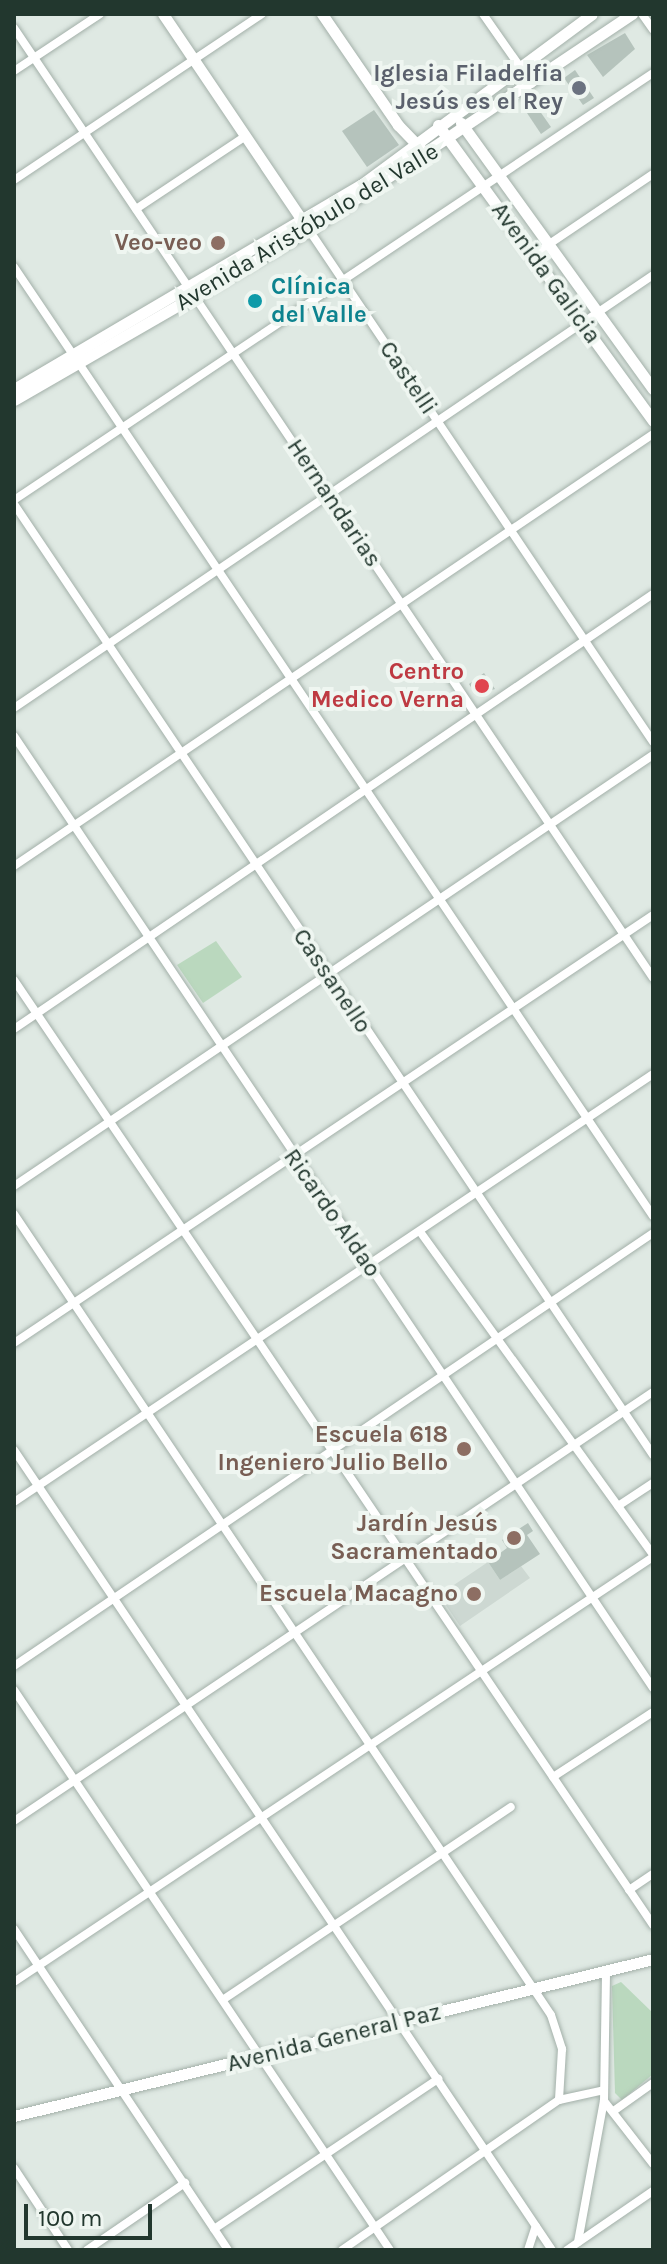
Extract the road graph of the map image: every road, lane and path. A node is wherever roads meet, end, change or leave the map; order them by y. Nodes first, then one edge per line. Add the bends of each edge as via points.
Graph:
1 (100, 14) edge
2 (163, 14) edge
3 (262, 14) edge
4 (322, 14) edge
5 (483, 14) edge
6 (592, 14) edge
7 (632, 14) edge
8 (642, 14) edge
9 (14, 28) edge
10 (653, 30) edge
11 (34, 57) junction
12 (194, 61) junction
13 (520, 67) junction
14 (14, 71) edge
15 (653, 73) edge
16 (532, 84) junction
17 (454, 114) junction
18 (438, 125) junction
19 (465, 129) junction
20 (85, 133) junction
21 (246, 136) junction
22 (417, 139) junction
23 (449, 140) junction
24 (426, 154) junction
25 (653, 174) edge
26 (499, 176) junction
27 (14, 180) edge
28 (483, 187) junction
29 (136, 209) junction
30 (306, 225) junction
31 (549, 245) junction
32 (533, 255) junction
33 (14, 267) edge
34 (653, 275) edge
35 (343, 281) junction
36 (192, 292) junction
37 (598, 312) junction
38 (583, 323) junction
39 (232, 353) junction
40 (76, 359) junction
41 (14, 389) edge
42 (653, 389) edge
43 (14, 400) edge
44 (653, 421) edge
45 (438, 422) junction
46 (121, 426) junction
47 (653, 434) edge
48 (329, 495) junction
49 (14, 502) edge
50 (510, 529) junction
51 (218, 570) junction
52 (653, 594) edge
53 (401, 603) junction
54 (585, 640) junction
55 (108, 644) junction
56 (292, 680) junction
57 (14, 708) edge
58 (476, 714) junction
59 (14, 736) edge
60 (653, 742) edge
61 (181, 754) junction
62 (653, 755) edge
63 (366, 790) junction
64 (74, 826) junction
65 (551, 826) junction
66 (14, 866) edge
67 (254, 867) junction
68 (440, 900) junction
69 (653, 915) edge
70 (624, 935) junction
71 (148, 939) junction
72 (327, 976) junction
73 (653, 978) edge
74 (14, 980) edge
75 (513, 1010) junction
76 (36, 1014) junction
77 (14, 1029) edge
78 (221, 1047) junction
79 (653, 1074) edge
80 (403, 1086) junction
81 (587, 1119) junction
82 (109, 1122) junction
83 (294, 1158) junction
84 (14, 1186) edge
85 (476, 1194) junction
86 (14, 1214) edge
87 (653, 1216) edge
88 (184, 1232) junction
89 (421, 1233) junction
90 (653, 1233) edge
91 (369, 1266) junction
92 (74, 1303) junction
93 (550, 1303) junction
94 (499, 1337) junction
95 (257, 1340) junction
96 (14, 1343) edge
97 (444, 1376) junction
98 (653, 1392) edge
99 (624, 1412) junction
100 (149, 1413) junction
101 (574, 1445) junction
102 (14, 1450) edge
103 (332, 1451) junction
104 (653, 1455) edge
105 (515, 1483) junction
106 (653, 1483) edge
107 (38, 1486) junction
108 (14, 1502) edge
109 (618, 1506) junction
110 (225, 1525) junction
111 (653, 1556) edge
112 (406, 1558) junction
113 (115, 1599) junction
114 (592, 1599) junction
115 (296, 1632) junction
116 (14, 1666) edge
117 (481, 1669) junction
118 (653, 1688) edge
119 (14, 1690) edge
120 (186, 1706) junction
121 (653, 1712) edge
122 (371, 1743) junction
123 (553, 1777) junction
124 (77, 1780) junction
125 (511, 1807) dead end
126 (261, 1817) junction
127 (14, 1821) edge
128 (444, 1852) junction
129 (653, 1874) edge
130 (629, 1890) junction
131 (151, 1891) junction
132 (653, 1925) edge
133 (335, 1926) junction
134 (14, 1929) edge
135 (653, 1959) edge
136 (38, 1966) junction
137 (606, 1973) junction
138 (14, 1982) edge
139 (535, 1990) junction
140 (224, 1999) junction
141 (398, 2021) junction
142 (262, 2055) junction
143 (438, 2079) junction
144 (653, 2083) edge
145 (122, 2089) junction
146 (604, 2090) junction
147 (559, 2100) junction
148 (604, 2101) junction
149 (615, 2110) junction
150 (14, 2116) edge
151 (486, 2152) junction
152 (328, 2153) junction
153 (653, 2164) edge
154 (14, 2168) edge
155 (185, 2183) junction
156 (653, 2191) edge
157 (536, 2226) junction
158 (375, 2228) junction
159 (214, 2229) junction
160 (578, 2242) junction
161 (68, 2250) edge
162 (87, 2250) edge
163 (228, 2250) edge
164 (342, 2250) edge
165 (390, 2250) edge
166 (528, 2250) edge
167 (552, 2250) edge
168 (567, 2250) edge

1 - 11 street
2 - 12 main road, Castelli
3 - 12 street
4 - 22 main road via 398,125
5 - 13 street
6 - 13 main road, Avenida Aristóbulo del Valle
7 - 16 main road, Avenida Aristóbulo del Valle
8 - 10 street
9 - 11 street, Hernandarias
11 - 14 street
11 - 20 street, Hernandarias
12 - 20 street
12 - 21 main road, Castelli
13 - 16 street
13 - 17 main road, Avenida Aristóbulo del Valle
15 - 26 street
16 - 19 main road, Avenida Aristóbulo del Valle
17 - 18 main road, Avenida Aristóbulo del Valle
17 - 19 main road, Avenida Galicia
18 - 22 main road, Avenida Aristóbulo del Valle
18 - 23 main road, Avenida Galicia
19 - 23 main road, Avenida Aristóbulo del Valle
19 - 26 main road, Avenida Galicia
20 - 27 street
20 - 29 street, Hernandarias
21 - 29 street
21 - 30 main road, Castelli
22 - 24 main road
22 - 30 main road, Avenida Aristóbulo del Valle
23 - 24 main road, Avenida Aristóbulo del Valle
23 - 28 main road, Avenida Galicia
24 - 30 main road, Avenida Aristóbulo del Valle
25 - 31 street
26 - 28 street
26 - 31 main road, Avenida Galicia
28 - 32 main road, Avenida Galicia
28 - 35 street
29 - 36 street, Hernandarias
30 - 35 street, Castelli
30 - 36 main road, Avenida Aristóbulo del Valle
31 - 32 street
31 - 37 main road, Avenida Galicia
32 - 38 main road, Avenida Galicia
33 - 40 street
34 - 37 street
35 - 39 street
35 - 45 street, Castelli
36 - 39 street, Hernandarias
36 - 40 main road, Avenida Aristóbulo del Valle
37 - 38 street
37 - 42 main road, Avenida Galicia
38 - 44 main road, Avenida Galicia
38 - 45 street
39 - 46 street
39 - 48 street, Hernandarias
40 - 41 main road, Avenida Aristóbulo del Valle
40 - 43 main road, Avenida Aristóbulo del Valle
40 - 46 street
45 - 48 street
45 - 50 street, Castelli
46 - 49 street
46 - 51 street
47 - 50 street
48 - 51 street
48 - 53 street, Hernandarias
49 - 55 street, Cassanello
50 - 53 street
50 - 54 street, Castelli
51 - 55 street
51 - 56 street
52 - 54 street
53 - 56 street
53 - 58 street, Hernandarias
54 - 58 street
54 - 60 street, Castelli
55 - 57 street
55 - 61 street, Cassanello
56 - 61 street
56 - 63 street
58 - 63 street
58 - 65 street, Hernandarias
59 - 64 street, Ricardo Aldao
61 - 64 street
61 - 67 street, Cassanello
62 - 65 street
63 - 67 street
63 - 68 street
64 - 66 street
64 - 71 street, Ricardo Aldao
65 - 68 street
65 - 70 street, Hernandarias
67 - 71 street
67 - 72 street, Cassanello
68 - 72 street
68 - 75 street
69 - 70 street
70 - 73 street, Hernandarias
70 - 75 street
71 - 76 street
71 - 78 street, Ricardo Aldao
72 - 78 street
72 - 80 street, Cassanello
74 - 76 street
75 - 80 street
75 - 81 street
76 - 77 street
76 - 82 street
78 - 82 street
78 - 83 street, Ricardo Aldao
79 - 81 street
80 - 83 street
80 - 85 street, Cassanello
81 - 85 street
81 - 87 street
82 - 84 street
82 - 88 street
83 - 88 street
83 - 91 street, Ricardo Aldao
85 - 89 street
85 - 93 street, Cassanello
86 - 92 street
88 - 92 street
88 - 95 street
89 - 91 street
89 - 94 street
90 - 93 street
91 - 95 street
91 - 97 street, Ricardo Aldao
92 - 96 street
92 - 100 street
93 - 94 street
93 - 99 street, Cassanello
94 - 97 street
94 - 101 street
95 - 100 street
95 - 103 street
97 - 103 street
97 - 105 street, Ricardo Aldao
98 - 99 street
99 - 101 street
99 - 104 street, Cassanello
100 - 107 street
100 - 110 street
101 - 105 street
101 - 109 street
102 - 107 street
103 - 110 street
103 - 112 street
105 - 112 street
105 - 114 street, Ricardo Aldao
106 - 109 street
107 - 108 street
107 - 113 street
109 - 111 street
110 - 113 street
110 - 115 street
111 - 114 street
112 - 115 street
112 - 117 street
113 - 116 street
113 - 120 street
114 - 117 street
114 - 118 street, Ricardo Aldao
115 - 120 street
115 - 122 street
117 - 122 street
117 - 123 street
119 - 124 street
120 - 124 street
120 - 126 street
121 - 123 street
122 - 126 street
122 - 128 street
123 - 130 street
124 - 127 street
124 - 131 street
125 - 128 street
126 - 131 street
126 - 133 street
128 - 133 street
128 - 139 street
129 - 130 street
130 - 132 street
131 - 136 street
131 - 140 street
133 - 140 street
133 - 141 street
134 - 136 street
135 - 137 main road, Avenida General Paz
136 - 138 street
136 - 145 street
137 - 139 main road, Avenida General Paz
137 - 146 street
139 - 141 main road, Avenida General Paz
139 - 147 street via 560,2033
140 - 142 street
141 - 142 main road, Avenida General Paz
141 - 143 street
142 - 145 main road, Avenida General Paz
142 - 152 street
143 - 151 street
143 - 152 street
144 - 149 street
145 - 150 main road, Avenida General Paz
145 - 155 street
146 - 147 street
146 - 148 street
147 - 151 street
148 - 149 street
148 - 160 street
149 - 153 street
151 - 157 street
151 - 158 street
152 - 158 street
152 - 159 street
154 - 161 street
155 - 159 street
155 - 162 street
156 - 160 street
157 - 166 street
157 - 167 street
158 - 164 street
158 - 165 street
159 - 163 street
160 - 168 street

